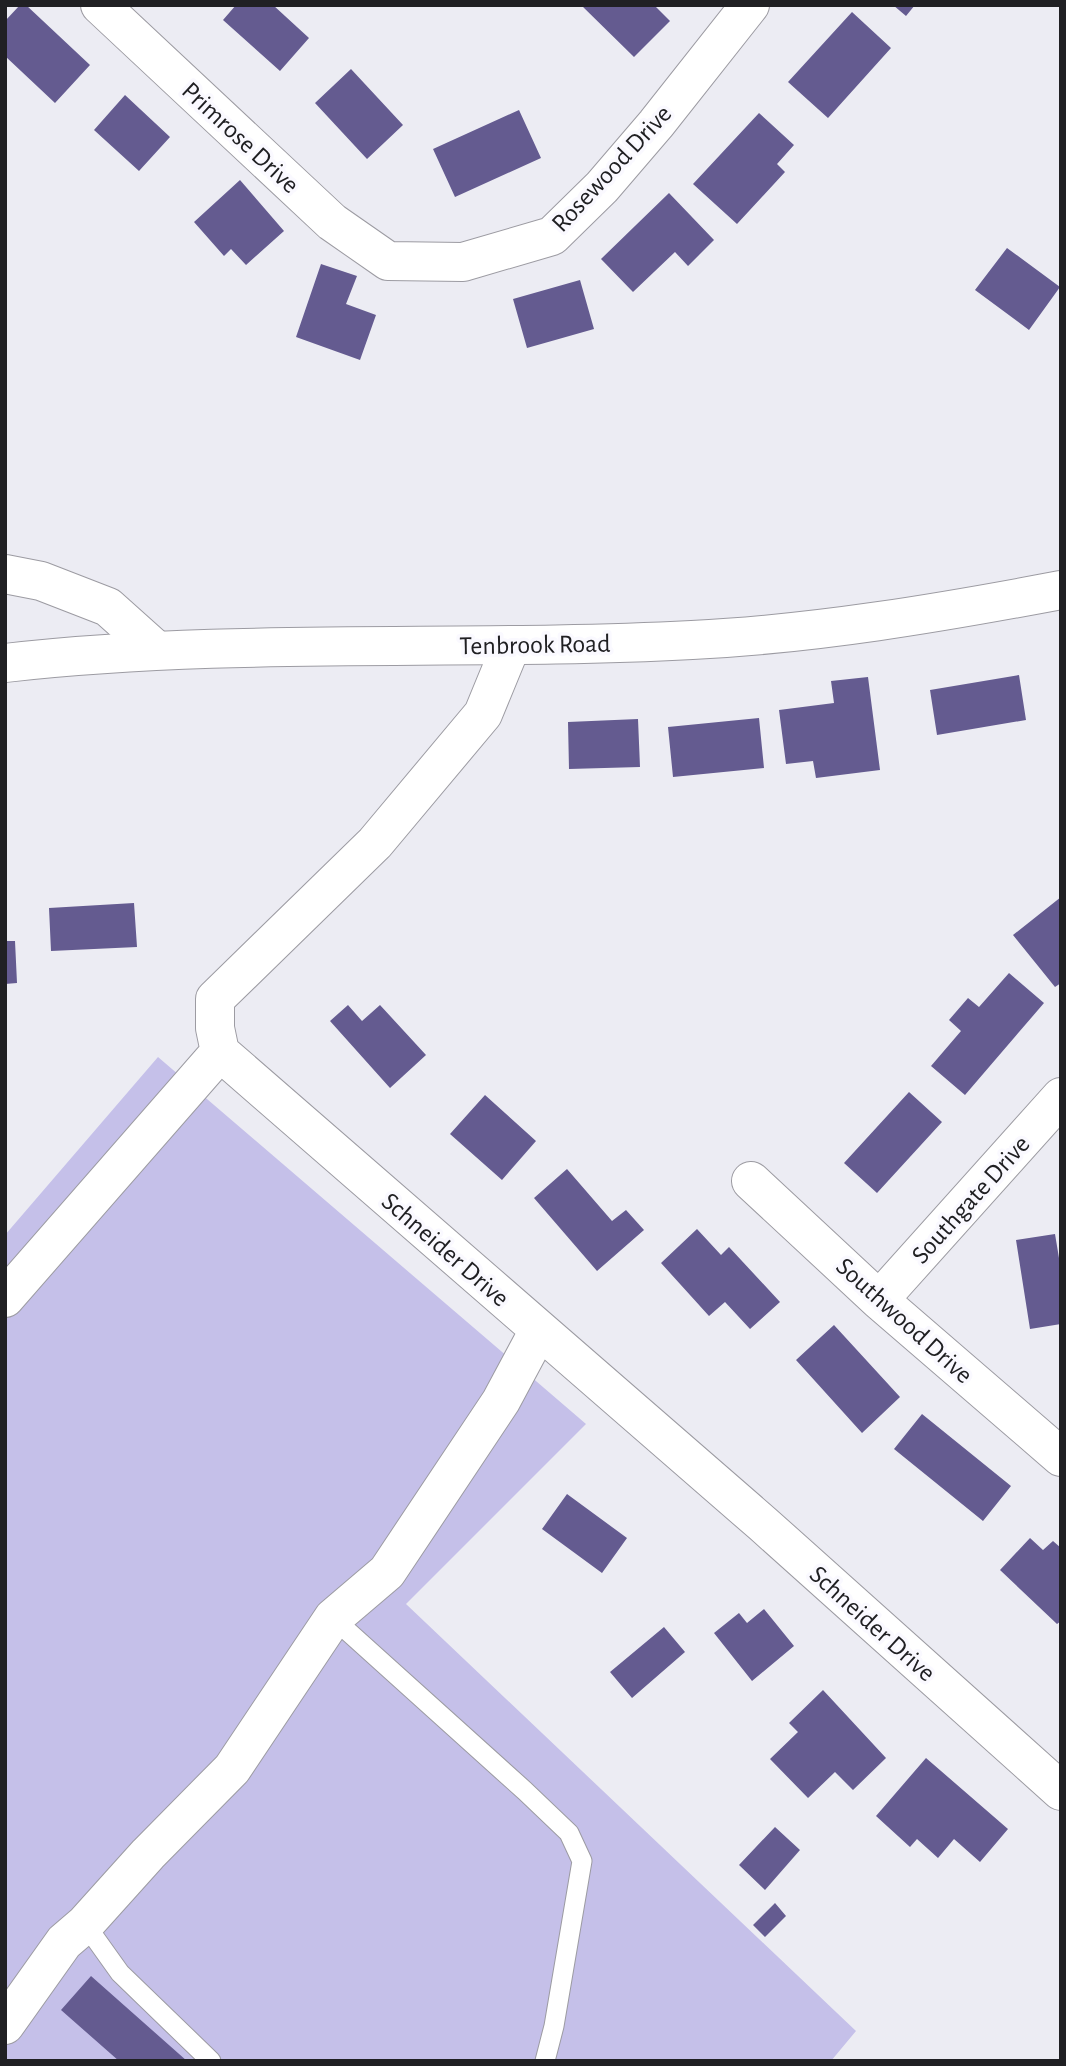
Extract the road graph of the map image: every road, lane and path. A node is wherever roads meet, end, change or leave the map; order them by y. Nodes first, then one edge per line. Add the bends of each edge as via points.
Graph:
1 (100, 5) edge
2 (748, 6) edge
3 (388, 261) joint
4 (5, 574) edge
5 (1061, 590) edge
6 (511, 646) junction
7 (156, 650) junction
8 (5, 663) edge
9 (220, 1052) junction
10 (1061, 1097) edge
11 (751, 1181) dead end
12 (5, 1298) edge
13 (879, 1300) junction
14 (539, 1330) junction
15 (1061, 1457) edge
16 (333, 1618) junction
17 (1061, 1791) edge
18 (85, 1924) junction
19 (5, 2025) edge
20 (211, 2061) edge
21 (545, 2061) edge

1 - 3 street, Primrose Drive via 332,222
2 - 3 street, Rosewood Drive via 656,124 552,236 463,262
4 - 7 street via 41,581 108,607
5 - 6 street, Tenbrook Road via 786,632 682,641
6 - 7 street, Tenbrook Road
6 - 9 street via 483,714 375,843 215,999
7 - 8 street, Tenbrook Road
9 - 12 street
9 - 14 street, Schneider Drive
10 - 13 street, Southgate Drive
11 - 13 street, Southwood Drive
13 - 15 street, Southwood Drive
14 - 16 street via 501,1401 387,1572
14 - 17 street, Schneider Drive
16 - 18 street via 232,1769
16 - 21 lane via 569,1833 582,1861
18 - 19 street via 64,1941
18 - 20 lane via 120,1973

